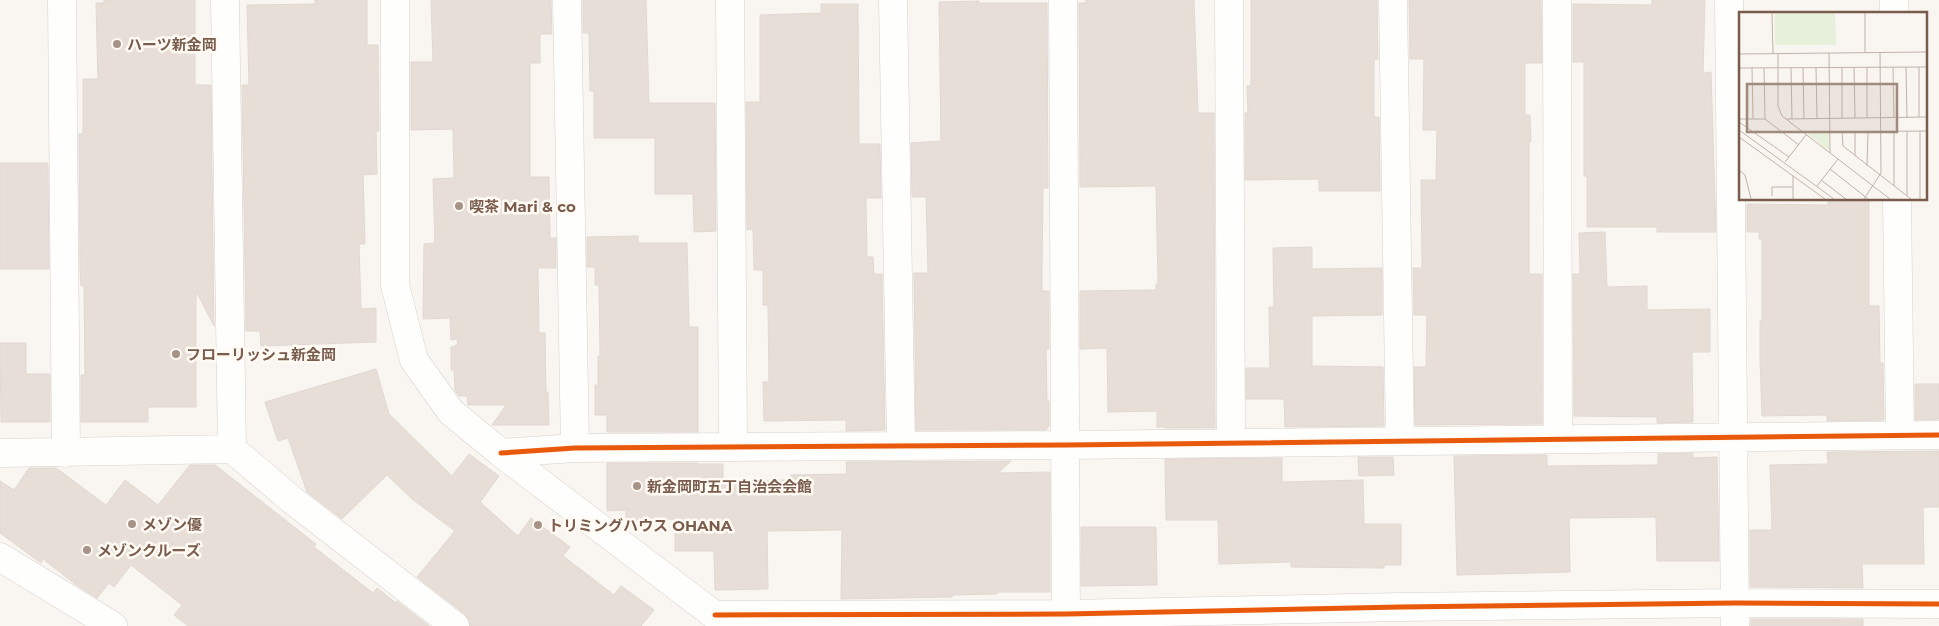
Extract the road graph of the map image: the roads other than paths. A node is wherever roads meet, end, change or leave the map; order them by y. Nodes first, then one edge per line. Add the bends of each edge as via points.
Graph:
1 (62, 0) edge
2 (225, 0) edge
3 (395, 0) edge
4 (567, 0) edge
5 (730, 0) edge
6 (893, 0) edge
7 (1063, 0) edge
8 (1229, 0) edge
9 (1393, 0) edge
10 (1557, 0) edge
11 (1729, 0) edge
12 (1897, 200) edge
13 (1900, 435) junction
14 (1939, 435) edge
15 (1732, 436) junction
16 (1558, 438) junction
17 (1400, 440) junction
18 (1231, 442) junction
19 (901, 444) junction
20 (1066, 444) junction
21 (734, 446) junction
22 (575, 448) junction
23 (232, 449) junction
24 (66, 453) junction
25 (501, 453) junction
26 (0, 454) edge
27 (0, 557) edge
28 (1939, 604) edge
29 (1735, 614) edge
30 (1902, 615) edge
31 (1400, 616) edge
32 (1565, 616) edge
33 (1229, 618) edge
34 (1066, 620) edge
35 (722, 621) edge
36 (113, 626) edge
37 (455, 626) edge

1 - 24 street
2 - 23 street
3 - 25 street via 395,285 414,360 451,412
4 - 22 street
5 - 21 street
6 - 19 street
7 - 20 street
8 - 18 street
9 - 17 street
10 - 16 street
11 - 15 street
12 - 13 street
13 - 14 street
13 - 15 street
15 - 16 street
15 - 29 street
16 - 17 street
17 - 18 street
18 - 20 street
19 - 20 street
19 - 21 street
20 - 34 street
21 - 22 street
22 - 25 street
23 - 24 street
23 - 37 street via 292,500
24 - 26 street
25 - 35 street
27 - 36 street
28 - 30 street
29 - 30 street
29 - 32 street
31 - 32 street
31 - 33 street
33 - 34 street
34 - 35 street

